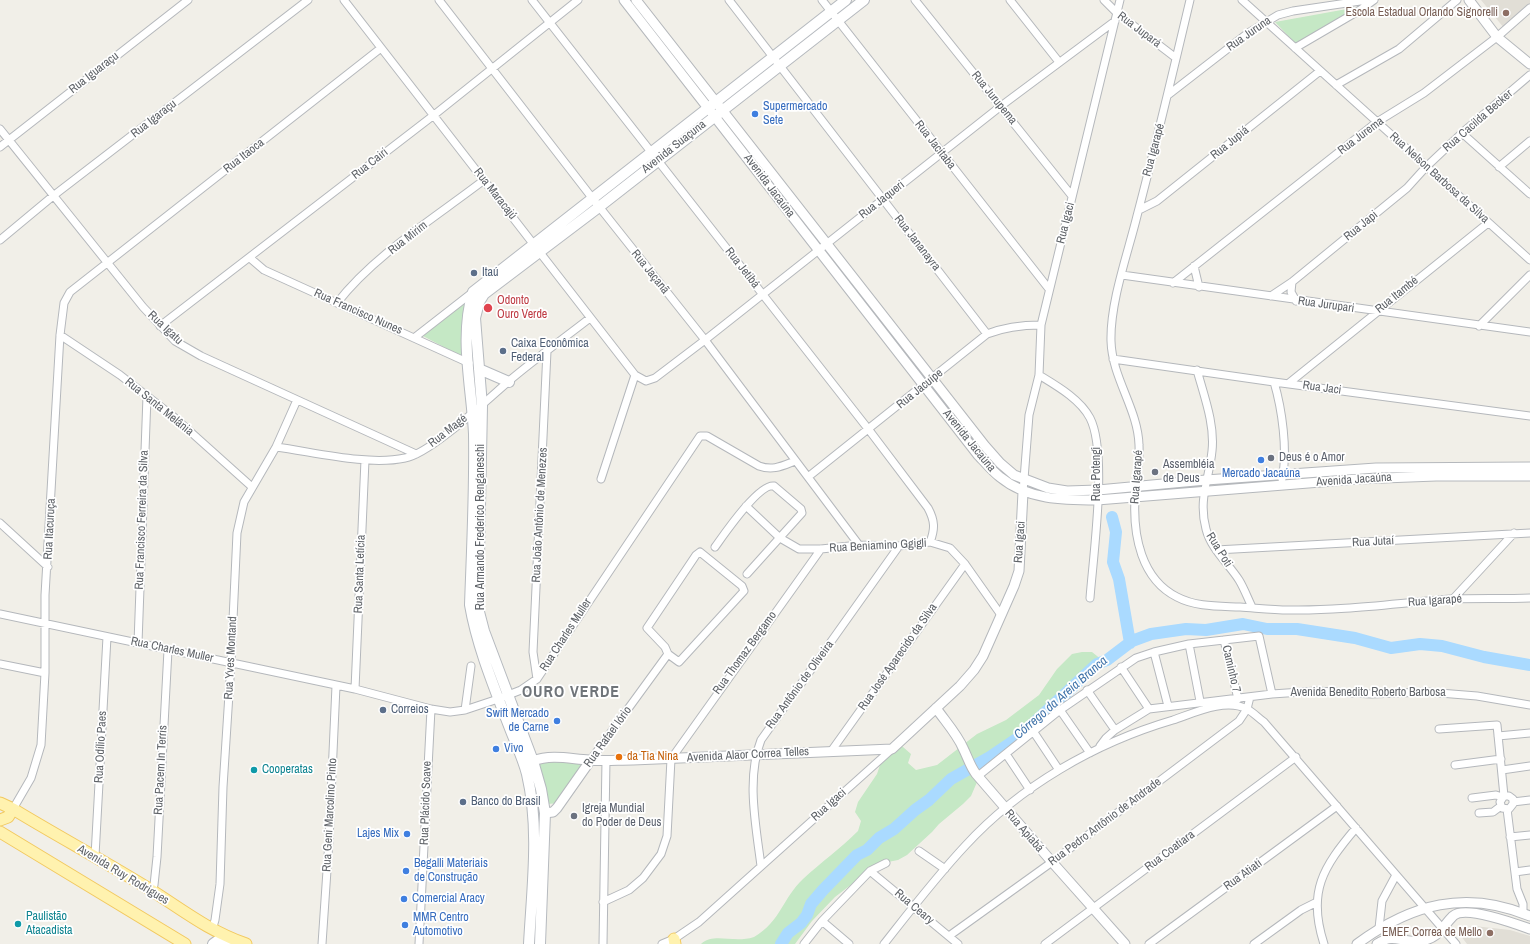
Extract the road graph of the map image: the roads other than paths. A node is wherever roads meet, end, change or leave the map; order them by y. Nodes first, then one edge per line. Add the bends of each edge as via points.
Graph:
1 (188, 0) edge
2 (308, 0) edge
3 (344, 0) edge
4 (439, 0) edge
5 (532, 0) edge
6 (578, 0) edge
7 (624, 0) edge
8 (636, 0) edge
9 (729, 0) edge
10 (822, 0) edge
11 (846, 0) edge
12 (864, 0) edge
13 (915, 0) edge
14 (1010, 0) edge
15 (1104, 0) edge
16 (1120, 0) edge
17 (1190, 0) edge
18 (1242, 0) edge
19 (1367, 0) edge
20 (1374, 0) edge
21 (1457, 0) edge
22 (1469, 0) edge
23 (1530, 8) edge
24 (831, 11) junction
25 (1116, 17) junction
26 (838, 20) junction
27 (1266, 21) junction
28 (550, 23) junction
29 (1497, 37) junction
30 (381, 48) junction
31 (1295, 48) junction
32 (1176, 58) junction
33 (777, 61) junction
34 (1059, 62) junction
35 (1530, 64) edge
36 (492, 69) junction
37 (1320, 72) junction
38 (1530, 75) edge
39 (1336, 85) junction
40 (1168, 95) junction
41 (1001, 106) junction
42 (716, 109) junction
43 (434, 115) junction
44 (1377, 122) junction
45 (0, 129) edge
46 (1462, 133) junction
47 (9, 140) junction
48 (1530, 141) edge
49 (0, 147) edge
50 (942, 153) junction
51 (655, 156) junction
52 (1426, 167) junction
53 (1499, 167) junction
54 (484, 180) junction
55 (1530, 194) edge
56 (54, 196) junction
57 (1072, 196) junction
58 (883, 200) junction
59 (596, 203) junction
60 (1139, 210) junction
61 (1488, 223) junction
62 (0, 240) edge
63 (827, 244) junction
64 (536, 248) junction
65 (818, 250) junction
66 (250, 258) junction
67 (1530, 260) edge
68 (107, 263) junction
69 (1194, 266) junction
70 (1122, 275) junction
71 (1530, 275) edge
72 (1292, 282) junction
73 (1173, 283) junction
74 (1199, 287) junction
75 (1050, 289) junction
76 (473, 292) junction
77 (484, 294) joint
78 (762, 294) junction
79 (1271, 296) junction
80 (1296, 300) junction
81 (337, 303) junction
82 (1376, 312) junction
83 (590, 318) junction
84 (1041, 325) junction
85 (160, 326) junction
86 (1479, 326) junction
87 (1530, 332) edge
88 (987, 334) junction
89 (60, 335) junction
90 (414, 338) junction
91 (705, 340) junction
92 (547, 351) junction
93 (1114, 359) junction
94 (469, 363) junction
95 (479, 369) junction
96 (1197, 370) junction
97 (635, 375) junction
98 (1040, 375) junction
99 (933, 379) junction
100 (509, 382) junction
101 (1274, 382) junction
102 (1289, 383) junction
103 (925, 385) junction
104 (147, 396) junction
105 (297, 400) junction
106 (482, 406) junction
107 (473, 412) junction
108 (1530, 416) edge
109 (869, 430) junction
110 (276, 447) junction
111 (416, 454) junction
112 (365, 460) junction
113 (795, 461) junction
114 (1530, 467) edge
115 (1283, 474) junction
116 (1530, 476) edge
117 (808, 477) junction
118 (601, 480) dead end
119 (1023, 480) junction
120 (1206, 480) junction
121 (1280, 485) junction
122 (252, 487) junction
123 (1136, 487) junction
124 (1098, 490) junction
125 (1203, 491) junction
126 (1023, 492) junction
127 (1134, 496) junction
128 (1097, 500) junction
129 (746, 506) junction
130 (0, 523) edge
131 (1514, 533) junction
132 (1530, 533) edge
133 (780, 538) junction
134 (930, 542) junction
135 (859, 545) junction
136 (899, 546) junction
137 (715, 547) dead end
138 (821, 549) junction
139 (1216, 550) junction
140 (965, 564) junction
141 (48, 567) junction
142 (747, 574) dead end
143 (1090, 598) dead end
144 (1530, 598) edge
145 (1453, 599) junction
146 (1252, 608) junction
147 (0, 614) edge
148 (1001, 614) junction
149 (46, 622) junction
150 (107, 637) junction
151 (1224, 640) junction
152 (138, 643) junction
153 (1189, 644) junction
154 (168, 650) junction
155 (1154, 652) junction
156 (668, 654) junction
157 (231, 663) junction
158 (0, 664) edge
159 (471, 666) dead end
160 (1121, 667) junction
161 (45, 673) junction
162 (537, 679) junction
163 (336, 686) junction
164 (355, 689) junction
165 (1087, 690) junction
166 (508, 694) junction
167 (1272, 694) junction
168 (1250, 697) junction
169 (1238, 698) junction
170 (498, 699) junction
171 (1200, 701) junction
172 (1530, 705) edge
173 (1168, 706) junction
174 (936, 708) junction
175 (431, 709) junction
176 (1149, 709) junction
177 (1247, 709) junction
178 (465, 710) junction
179 (1060, 710) junction
180 (1439, 729) dead end
181 (1116, 730) junction
182 (1033, 731) junction
183 (1530, 733) edge
184 (1498, 736) junction
185 (1100, 746) junction
186 (892, 749) junction
187 (832, 750) junction
188 (1090, 752) junction
189 (1006, 754) junction
190 (755, 756) junction
191 (1296, 757) junction
192 (671, 759) junction
193 (1501, 759) junction
194 (606, 760) junction
195 (533, 761) junction
196 (590, 761) junction
197 (1456, 765) dead end
198 (1530, 766) edge
199 (1059, 770) junction
200 (1502, 770) junction
201 (527, 773) junction
202 (977, 775) junction
203 (1030, 790) junction
204 (1503, 796) junction
205 (1472, 798) dead end
206 (1530, 800) edge
207 (1513, 802) junction
208 (0, 803) edge
209 (1337, 806) junction
210 (533, 808) junction
211 (1005, 808) junction
212 (1504, 808) junction
213 (13, 809) junction
214 (545, 813) junction
215 (1479, 814) dead end
216 (0, 820) edge
217 (1356, 828) junction
218 (0, 832) edge
219 (1530, 835) edge
220 (1510, 837) junction
221 (919, 851) dead end
222 (95, 856) junction
223 (533, 861) junction
224 (1052, 862) junction
225 (543, 863) junction
226 (886, 863) dead end
227 (761, 866) junction
228 (945, 869) junction
229 (1530, 870) edge
230 (870, 871) junction
231 (1515, 872) junction
232 (1396, 875) junction
233 (151, 890) junction
234 (603, 902) junction
235 (1317, 902) junction
236 (1481, 902) junction
237 (914, 907) junction
238 (1094, 909) junction
239 (1425, 909) junction
240 (1480, 914) junction
241 (1526, 914) edge
242 (822, 921) junction
243 (1379, 928) junction
244 (1444, 929) junction
245 (1530, 929) edge
246 (212, 930) junction
247 (949, 936) junction
248 (674, 942) edge
249 (185, 944) edge
250 (213, 944) edge
251 (246, 944) edge
252 (322, 944) edge
253 (419, 944) edge
254 (529, 944) edge
255 (540, 944) edge
256 (602, 944) edge
257 (662, 944) edge
258 (804, 944) edge
259 (849, 944) edge
260 (884, 944) edge
261 (958, 944) edge
262 (1045, 944) edge
263 (1125, 944) edge
264 (1149, 944) edge
265 (1254, 944) edge
266 (1324, 944) edge
267 (1357, 944) edge
268 (1377, 944) edge
269 (1456, 944) edge

1 - 47 street, Rua Iguaraçu
2 - 56 street, Rua Igaraçu
3 - 30 street, Rua Maracajú
4 - 36 street, Rua Jaçanã
5 - 28 street, Rua Jetibá
6 - 28 street, Rua Cairi
7 - 42 street, Avenida Jacaúna
8 - 42 street, Avenida Jacaúna
9 - 33 street, Rua Jananayra
10 - 24 street, Rua Jacitaba
11 - 24 main road, Avenida Suaçuna
12 - 26 main road, Avenida Suaçuna
13 - 41 street, Rua Jurupema
14 - 34 street
15 - 25 street, Rua Jupará
16 - 25 street, Rua Igaci
17 - 32 street, Rua Igarapé
18 - 27 street, Rua Nelson Barbosa da Silva
19 - 27 street, Rua Juruna via 1293,11
20 - 31 street
21 - 39 street via 1399,48
22 - 29 street
23 - 29 street, Rua Jurema
24 - 26 street, Rua Jacitaba
24 - 33 main road, Avenida Suaçuna
25 - 32 street, Rua Jupará
25 - 34 street, Rua Jaqueri
25 - 57 street, Rua Igaci
26 - 33 main road, Avenida Suaçuna
26 - 50 street, Rua Jacitaba
27 - 31 street, Rua Nelson Barbosa da Silva
27 - 40 street, Rua Juruna
28 - 36 street, Rua Cairi
28 - 51 street, Rua Jetibá
29 - 35 street
29 - 44 street, Rua Jurema via 1424,93
30 - 43 street, Rua Maracajú
30 - 68 street, Rua Itaoca
31 - 37 street, Rua Nelson Barbosa da Silva
32 - 40 street, Rua Igarapé
33 - 42 main road, Avenida Suaçuna
33 - 58 street, Rua Jananayra
34 - 41 street, Rua Jaqueri
36 - 43 street, Rua Cairi
36 - 59 street, Rua Jaçanã
37 - 39 street, Rua Nelson Barbosa da Silva
37 - 60 street, Rua Jupiá via 1157,201
38 - 46 street, Rua Cacilda Becker
39 - 44 street, Rua Nelson Barbosa da Silva
40 - 60 street, Rua Igarapé
41 - 50 street, Rua Jaqueri
41 - 57 street, Rua Jurupema
42 - 51 main road, Avenida Suaçuna
42 - 63 street, Avenida Jacaúna
42 - 65 street, Avenida Jacaúna
43 - 54 street, Rua Maracajú
43 - 66 street, Rua Cairi
44 - 52 street, Rua Nelson Barbosa da Silva
44 - 69 street, Rua Jurema
45 - 47 street, Rua Igatu
46 - 52 street, Rua Cacilda Becker
46 - 53 street
47 - 49 street, Rua Iguaraçu
47 - 56 street, Rua Igatu
48 - 53 street
50 - 58 street, Rua Jaqueri
50 - 75 street, Rua Jacitaba
51 - 59 main road, Avenida Suaçuna
51 - 78 street, Rua Jetibá
52 - 61 street, Rua Nelson Barbosa da Silva
52 - 72 street, Rua Japi via 1407,188
53 - 55 street
54 - 64 street, Rua Maracajú
54 - 81 street, Rua Mirim via 368,270
56 - 62 street, Rua Igaraçu
56 - 68 street, Rua Igatu
57 - 75 street, Rua Igaci
58 - 63 street, Rua Jaqueri
58 - 88 street, Rua Jananayra
59 - 64 main road, Avenida Suaçuna
59 - 91 street, Rua Jaçanã
60 - 70 street, Rua Igarapé
61 - 67 street, Rua Nelson Barbosa da Silva
61 - 82 street, Rua Itambé
63 - 65 street, Rua Jaqueri
63 - 99 street, Avenida Jacaúna
64 - 76 main road, Avenida Suaçuna
64 - 77 main road, Avenida Suaçuna
64 - 83 street, Rua Maracajú
65 - 78 street, Rua Jaqueri
65 - 103 street, Avenida Jacaúna
66 - 81 street, Rua Francisco Nunes via 264,270
66 - 85 street, Rua Cairi
68 - 85 street, Rua Igatu
68 - 89 street, Rua Itacuruça via 70,292 64,303
69 - 73 street, Rua Jurema
69 - 74 street
70 - 73 street, Rua Jurupari
70 - 93 street, Rua Igarapé via 1111,329
71 - 86 street
72 - 79 street, Rua Japi
72 - 80 street via 1291,292
73 - 74 street, Rua Jurupari
74 - 79 street, Rua Jurupari
75 - 84 street, Rua Igaci
76 - 90 street
76 - 94 main road, Rua Armando Frederico Renganeschi via 467,310
77 - 95 main road, Rua Armando Frederico Renganeschi via 475,318
78 - 91 street, Rua Jaqueri
78 - 109 street, Rua Jetibá
79 - 80 street, Rua Jurupari
80 - 82 street, Rua Jurupari
81 - 90 street, Rua Francisco Nunes
82 - 86 street, Rua Jurupari
82 - 102 street, Rua Itambé
83 - 92 street, Rua Magé
83 - 97 street, Rua Maracajú
84 - 88 street, Rua Jacuípe via 1001,328
84 - 98 street, Rua Igaci
85 - 105 street, Rua Igatu via 175,341 201,356
86 - 87 street, Rua Jurupari
88 - 99 street, Rua Jacuípe
89 - 104 street, Rua Santa Melânia
89 - 141 street, Rua Itacuruça
90 - 94 street, Rua Francisco Nunes
91 - 97 street, Rua Jaqueri via 650,380 642,380
91 - 113 street, Rua Jaçanã
92 - 100 street, Rua Magé
92 - 162 street, Rua João Antônio de Menezes via 533,652
93 - 96 street, Rua Jaci
93 - 123 street, Rua Igarapé via 1139,441 1140,459
94 - 107 main road, Rua Armando Frederico Renganeschi
95 - 100 main road
95 - 106 main road, Rua Armando Frederico Renganeschi
96 - 101 street, Rua Jaci
96 - 120 street, Rua Poti via 1208,409 1212,438
97 - 118 street
98 - 119 street, Rua Igaci via 1029,415
98 - 124 street, Rua Potengi via 1077,401 1090,418 1097,442
99 - 103 street, Rua Jacuípe
99 - 119 street, Avenida Jacaúna via 1000,463
100 - 106 street, Rua Magé
101 - 102 street, Rua Jaci
101 - 115 street via 1280,411
102 - 108 street, Rua Jaci
103 - 109 street, Rua Jacuípe
103 - 126 street, Avenida Jacaúna via 978,455 1000,477
104 - 122 street, Rua Santa Melânia
104 - 152 street, Rua Francisco Ferreira da Silva
105 - 110 street, Rua Yves Montand
105 - 111 street, Rua Igatu
106 - 107 street, Rua Magé
106 - 166 main road, Rua Armando Frederico Renganeschi via 478,608
107 - 111 street, Rua Magé
107 - 170 main road, Rua Armando Frederico Renganeschi via 470,604 474,628
109 - 117 street, Rua Jacuípe
109 - 134 street, Rua Jetibá via 934,519
110 - 112 street, Rua Magé
110 - 122 street, Rua Yves Montand
111 - 112 street, Rua Magé via 398,460
112 - 164 street, Rua Santa Letícia
113 - 117 street, Rua Jaçanã
113 - 162 street, Rua Charles Muller via 778,468 766,468 707,436 697,438
114 - 115 street, Avenida Jacaúna via 1376,468
115 - 120 street, Avenida Jacaúna
115 - 121 street
116 - 121 street, Avenida Jacaúna via 1382,478
117 - 135 street, Rua Jaçanã
119 - 124 street, Avenida Jacaúna via 1067,491
119 - 126 street, Rua Igaci
120 - 123 street, Avenida Jacaúna
120 - 125 street, Rua Poti
121 - 125 street, Avenida Jacaúna
122 - 157 street, Rua Yves Montand via 240,515 236,533
123 - 124 street, Avenida Jacaúna
123 - 127 street, Rua Igarapé
124 - 128 street, Rua Potengi
125 - 127 street, Avenida Jacaúna
125 - 139 street, Rua Poti via 1206,528
126 - 128 street, Avenida Jacaúna via 1069,500
126 - 148 street, Rua Igaci via 1019,571
127 - 128 street, Avenida Jacaúna
127 - 146 street, Rua Igarapé via 1138,543 1151,574 1160,585 1174,596 1193,603
128 - 143 street, Rua Potengi
129 - 133 street
129 - 133 street via 772,485 801,508 801,515
129 - 137 street
130 - 141 street
131 - 132 street, Rua Jutaí
131 - 139 street, Rua Jutaí
131 - 145 street
133 - 138 street, Rua Beniamino Ggigli via 794,548
133 - 142 street
134 - 136 street, Rua Beniamino Ggigli
134 - 140 street, Rua Beniamino Ggigli via 950,548
135 - 136 street, Rua Beniamino Ggigli
135 - 138 street, Rua Beniamino Ggigli
136 - 190 street, Rua Antônio de Oliveira via 770,726
138 - 192 street, Rua Thomaz Bergamo
139 - 146 street, Rua Poti via 1239,581
140 - 148 street, Rua Beniamino Ggigli
140 - 187 street, Rua José Aparecido da Silva
141 - 149 street, Rua Itacuruça
144 - 145 street, Rua Igarapé
145 - 146 street, Rua Igarapé via 1290,610
147 - 149 street, Rua Charles Muller
148 - 174 street, Rua Igaci via 983,656 974,670
149 - 150 street, Rua Charles Muller
149 - 161 street, Rua Itacuruça
150 - 152 street, Rua Charles Muller
150 - 222 street, Rua Odílio Paes
151 - 153 street
151 - 167 street via 1259,636
151 - 169 street, Caminho 7
152 - 154 street, Rua Charles Muller
153 - 155 street
153 - 171 street
154 - 157 street, Rua Charles Muller
154 - 233 street, Rua Pacem In Terris via 157,857 154,885
155 - 160 street
155 - 173 street
156 - 156 street via 665,647 647,628 696,555 702,552 742,586 744,591 682,661
156 - 196 street, Rua Rafael Iório
157 - 163 street, Rua Charles Muller
157 - 246 street, Rua Yves Montand via 220,884
158 - 161 street
159 - 178 street
160 - 165 street
160 - 176 street
161 - 213 street, Rua Itacuruça via 38,758 31,778
162 - 166 street, Rua Charles Muller via 530,685
163 - 164 street, Rua Charles Muller
163 - 252 street, Rua Geni Marcolino Pinto
164 - 175 street, Rua Charles Muller
165 - 179 street
165 - 181 street
166 - 170 street, Rua Charles Muller
166 - 195 main road, Rua Armando Frederico Renganeschi
167 - 168 street, Avenida Benedito Roberto Barbosa
167 - 172 street, Avenida Benedito Roberto Barbosa via 1316,691 1370,694 1427,692 1477,696
168 - 169 street, Avenida Benedito Roberto Barbosa
168 - 177 street, Rua Pedro Antônio de Andrade
169 - 171 street, Avenida Benedito Roberto Barbosa
170 - 178 street, Rua Charles Muller
170 - 201 main road, Rua Armando Frederico Renganeschi
171 - 173 street, Avenida Benedito Roberto Barbosa
173 - 176 street, Avenida Benedito Roberto Barbosa
174 - 186 street, Rua Igaci
174 - 202 street, Rua Apiabá via 963,748 969,764
175 - 178 street, Rua Charles Muller via 450,712
175 - 253 street, Rua Plácido Soave
176 - 181 street, Avenida Benedito Roberto Barbosa
177 - 185 street, Avenida Benedito Roberto Barbosa via 1227,706 1208,709 1158,724
177 - 191 street, Avenida Benedito Roberto Barbosa via 1264,722
177 - 224 street, Rua Pedro Antônio de Andrade via 1233,726
179 - 182 street
179 - 188 street
180 - 184 street via 1497,725
181 - 185 street, Avenida Benedito Roberto Barbosa
182 - 189 street
182 - 199 street
183 - 184 street
184 - 193 street
185 - 188 street, Avenida Benedito Roberto Barbosa
186 - 187 street, Avenida Alaor Correa Telles
186 - 227 street, Rua Igaci
187 - 190 street, Avenida Alaor Correa Telles
188 - 199 street, Avenida Benedito Roberto Barbosa
189 - 202 street
189 - 203 street
190 - 192 street, Avenida Alaor Correa Telles
190 - 227 street, Rua Antônio de Oliveira via 754,796
191 - 209 street, Avenida Benedito Roberto Barbosa
191 - 238 street, Rua Coatiara
192 - 194 street, Avenida Alaor Correa Telles
192 - 234 street via 667,836 661,854 652,868 629,890
193 - 197 street
193 - 200 street
194 - 196 street, Avenida Alaor Correa Telles
194 - 234 street
195 - 196 street, Avenida Alaor Correa Telles via 557,757
195 - 201 main road
195 - 214 main road, Rua Armando Frederico Renganeschi
196 - 214 street, Rua Rafael Iório via 557,808 553,812
198 - 200 street
199 - 203 street, Avenida Benedito Roberto Barbosa
200 - 204 street
201 - 210 main road, Rua Armando Frederico Renganeschi
202 - 211 street, Rua Apiabá
203 - 211 street, Avenida Benedito Roberto Barbosa
204 - 205 street
204 - 207 street via 1511,797
204 - 212 street via 1500,802
206 - 207 street
207 - 212 street via 1512,806
208 - 213 main road, Avenida Ruy Rodrigues
209 - 217 street, Avenida Benedito Roberto Barbosa
209 - 264 street, Rua Atiati
210 - 214 main road
210 - 223 main road, Rua Armando Frederico Renganeschi
211 - 224 street, Rua Apiabá
211 - 228 street, Avenida Benedito Roberto Barbosa
212 - 215 street
212 - 220 street
213 - 216 main road via 8,817
213 - 222 main road, Avenida Ruy Rodrigues
214 - 225 main road, Rua Armando Frederico Renganeschi
217 - 232 street, Avenida Benedito Roberto Barbosa
217 - 235 street via 1336,851 1325,870
218 - 249 main road
219 - 220 street
220 - 231 street
221 - 228 street
222 - 233 main road, Avenida Ruy Rodrigues
223 - 225 main road
223 - 254 main road, Rua Armando Frederico Renganeschi
224 - 238 street, Rua Apiabá
224 - 247 street, Rua Pedro Antônio de Andrade
225 - 255 main road, Rua Armando Frederico Renganeschi
226 - 230 street
227 - 248 street, Rua Igaci
228 - 237 street, Avenida Benedito Roberto Barbosa
229 - 231 street
230 - 237 street, Rua Ceary
230 - 242 street
231 - 241 street via 1517,889
232 - 239 street, Avenida Benedito Roberto Barbosa
232 - 243 street via 1382,901
233 - 246 main road, Avenida Ruy Rodrigues
234 - 256 street
235 - 265 street via 1301,910
235 - 266 street
236 - 239 street via 1442,904
236 - 240 street
236 - 241 street via 1504,906
237 - 247 street, Rua Ceary
237 - 260 street, Avenida Benedito Roberto Barbosa
238 - 262 street, Rua Coatiara
238 - 263 street, Rua Apiabá
239 - 243 street
239 - 244 street, Avenida Benedito Roberto Barbosa
240 - 244 street via 1457,914
240 - 245 street
242 - 258 street
242 - 259 street
243 - 267 street
244 - 268 street via 1433,937 1420,941 1409,942 1391,937
244 - 269 street, Avenida Benedito Roberto Barbosa
246 - 251 main road, Avenida Ruy Rodrigues
247 - 261 street, Rua Ceary
248 - 257 street, Rua Igaci
250 - 251 main road via 220,939

